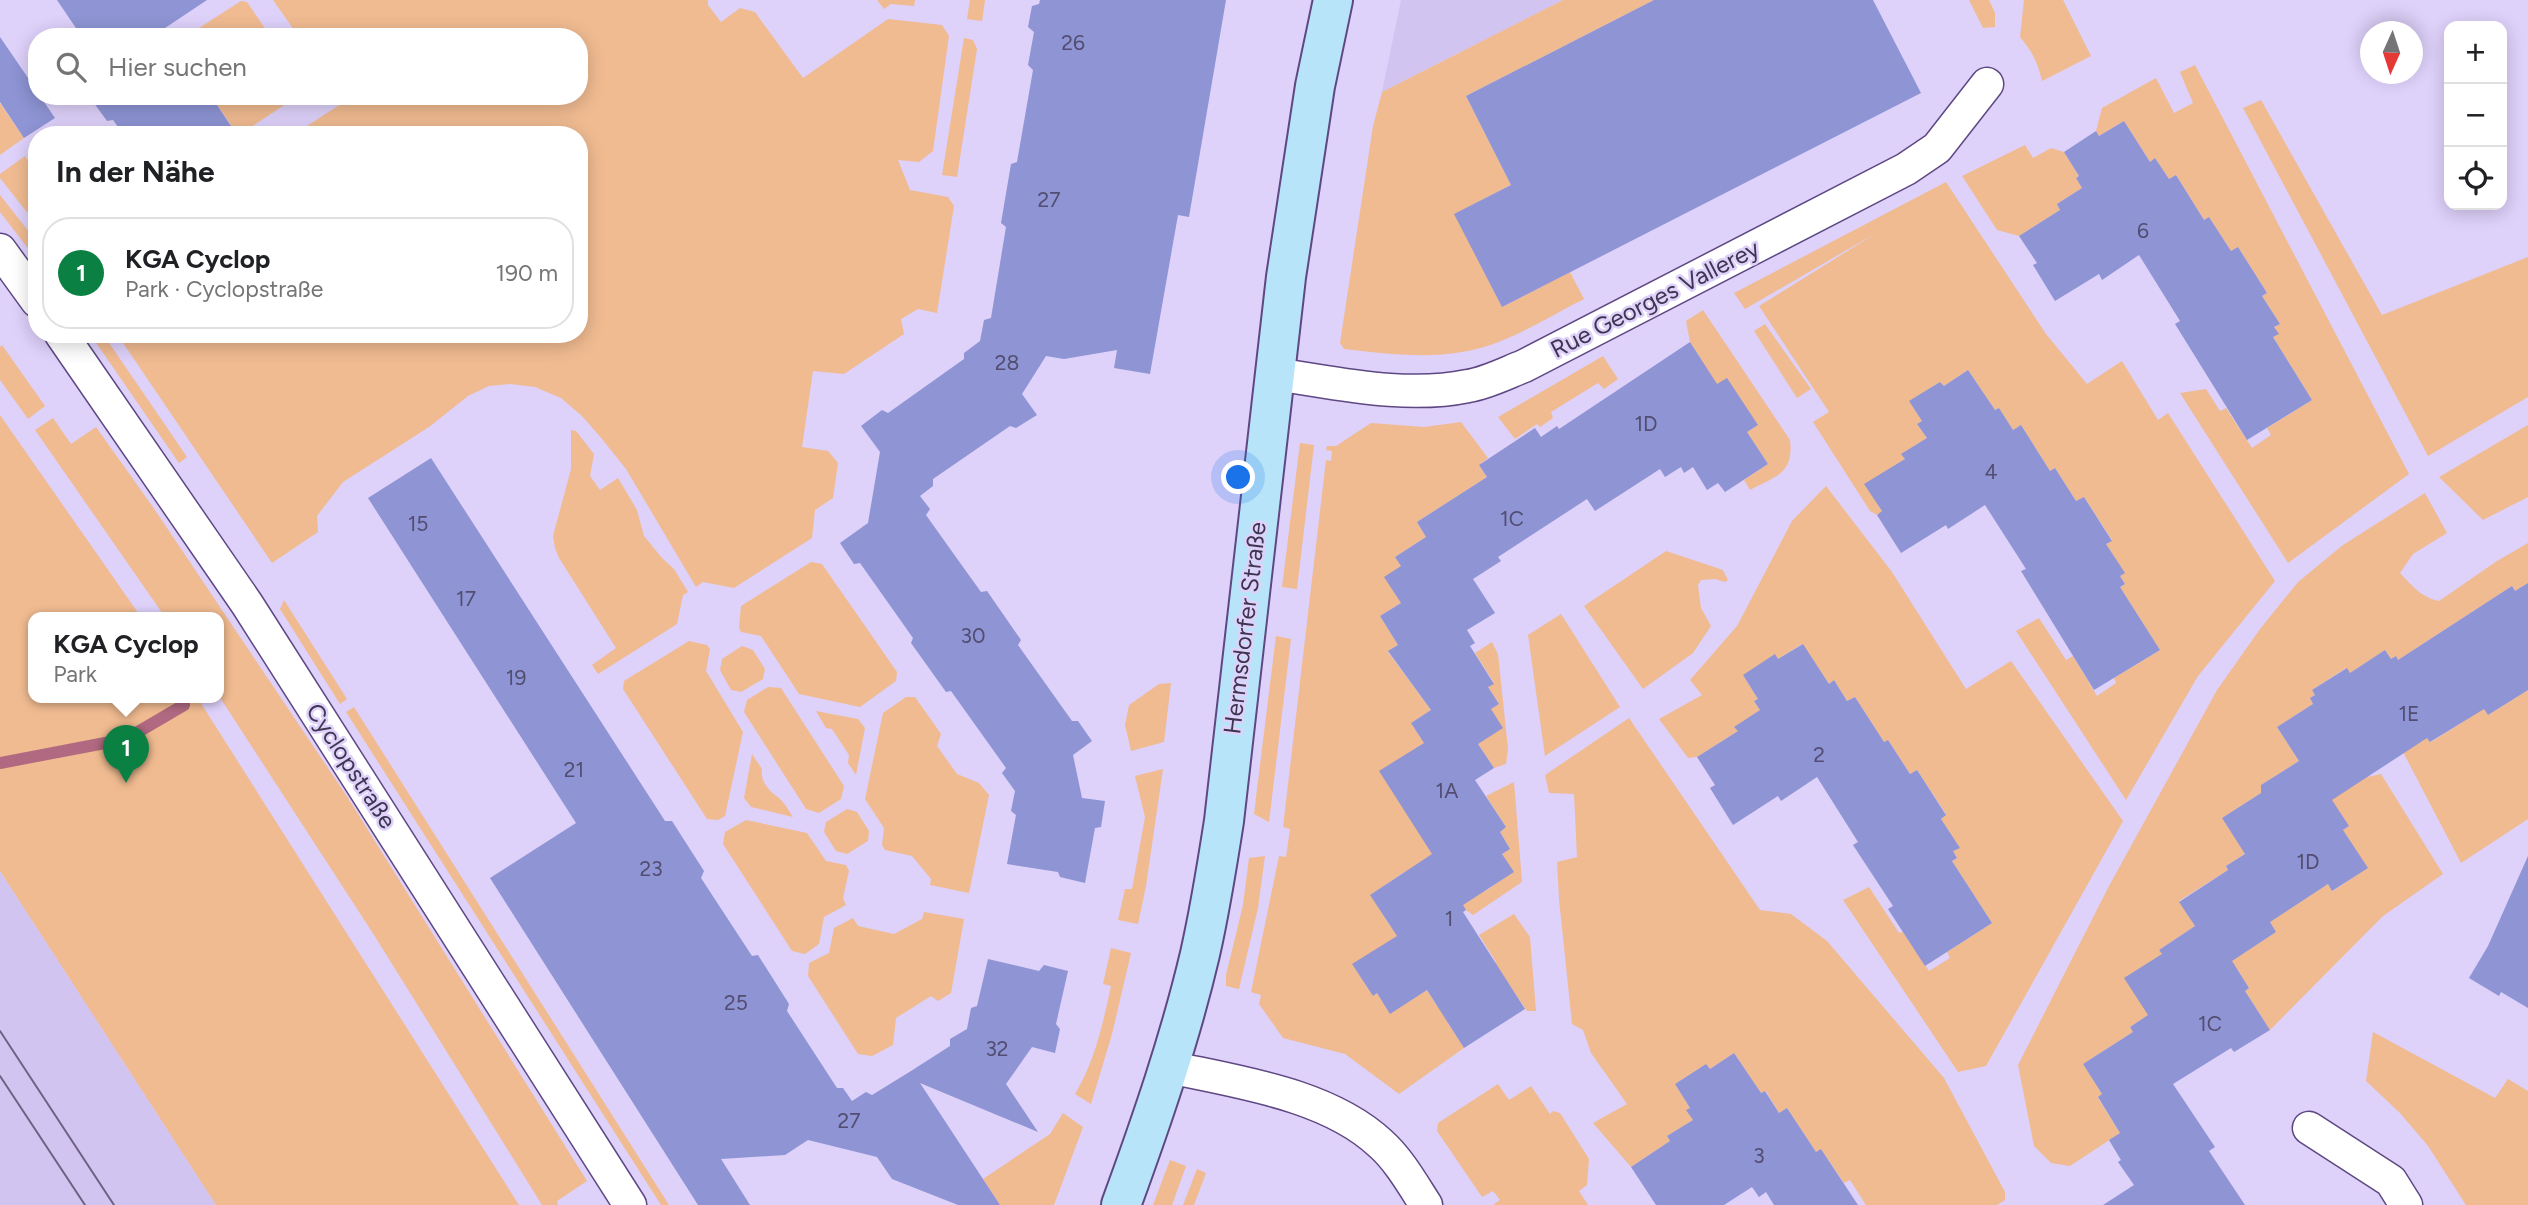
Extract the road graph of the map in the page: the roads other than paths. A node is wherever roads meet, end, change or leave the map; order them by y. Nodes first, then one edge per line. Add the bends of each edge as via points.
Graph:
1 (1333, 0) edge
2 (1987, 84) dead end
3 (0, 250) edge
4 (28, 289) edge
5 (67, 343) edge
6 (1275, 374) junction
7 (1169, 1067) junction
8 (2309, 1128) dead end
9 (631, 1205) edge
10 (1121, 1205) edge
11 (1426, 1205) edge
12 (2406, 1205) edge

1 - 6 main road, Hermsdorfer Straße via 1315,86
2 - 6 street, Rue Georges Vallerey via 1937,148 1906,169 1524,366 1472,386 1438,391 1396,391
3 - 4 street
5 - 9 street, Cyclopstraße via 247,604
6 - 7 main road, Hermsdorfer Straße via 1224,821 1201,950
7 - 10 main road, Hermsdorfer Straße
7 - 11 street via 1298,1098 1347,1118 1382,1144
8 - 12 street via 2391,1181

